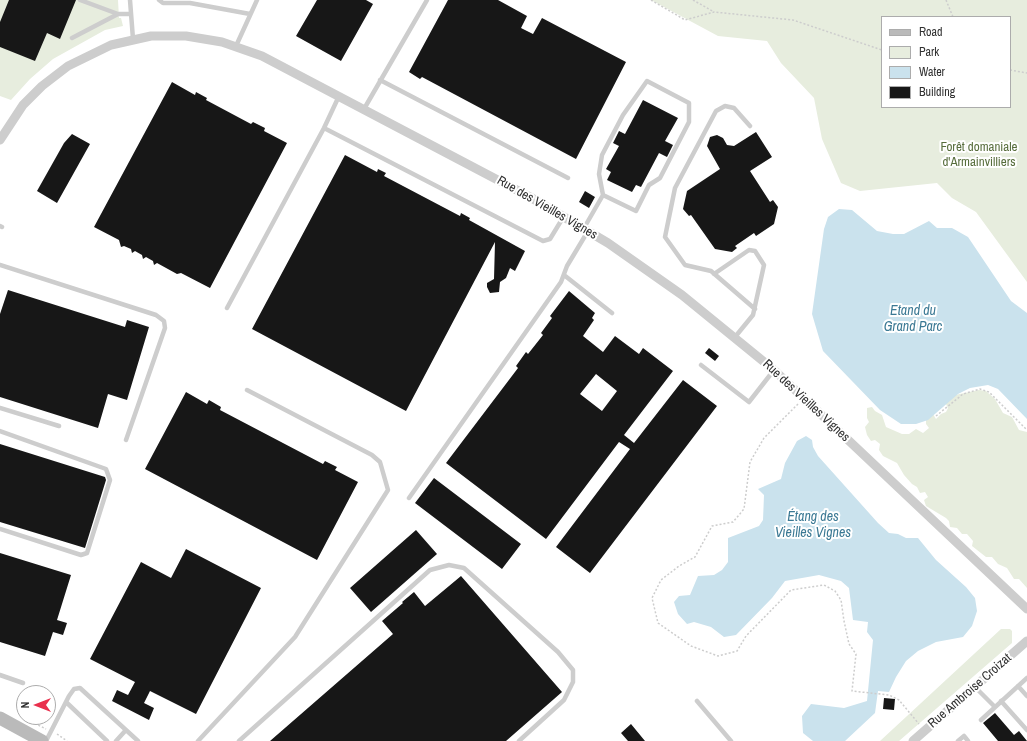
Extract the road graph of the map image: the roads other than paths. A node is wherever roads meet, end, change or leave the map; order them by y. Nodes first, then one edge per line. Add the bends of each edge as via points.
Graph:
1 (80, 0) edge
2 (130, 0) edge
3 (159, 0) edge
4 (257, 0) edge
5 (427, 0) edge
6 (118, 14) junction
7 (130, 14) junction
8 (250, 14) junction
9 (72, 38) dead end
10 (133, 39) junction
11 (236, 46) junction
12 (380, 80) junction
13 (339, 96) junction
14 (364, 109) junction
15 (750, 126) dead end
16 (324, 128) junction
17 (0, 140) edge
18 (568, 178) dead end
19 (603, 195) junction
20 (564, 216) junction
21 (586, 230) junction
22 (0, 265) edge
23 (714, 274) junction
24 (564, 275) junction
25 (227, 308) dead end
26 (756, 309) junction
27 (612, 313) dead end
28 (735, 337) junction
29 (701, 365) dead end
30 (774, 370) junction
31 (247, 390) dead end
32 (0, 408) edge
33 (59, 426) dead end
34 (0, 431) edge
35 (126, 440) dead end
36 (409, 498) dead end
37 (0, 529) edge
38 (1027, 609) edge
39 (1027, 641) edge
40 (0, 675) edge
41 (1027, 678) edge
42 (23, 683) dead end
43 (1018, 686) junction
44 (975, 687) junction
45 (1027, 696) edge
46 (697, 701) dead end
47 (1001, 701) junction
48 (66, 702) junction
49 (995, 707) junction
50 (0, 718) edge
51 (980, 720) dead end
52 (126, 730) junction
53 (1027, 730) edge
54 (42, 741) edge
55 (46, 741) edge
56 (107, 741) edge
57 (116, 741) edge
58 (138, 741) edge
59 (198, 741) edge
60 (239, 741) edge
61 (519, 741) edge
62 (731, 741) edge
63 (913, 741) edge
64 (958, 741) edge
65 (968, 741) edge

1 - 6 lane
2 - 7 lane
3 - 8 lane
4 - 8 lane
5 - 12 lane
6 - 7 lane
6 - 9 lane
7 - 10 lane
8 - 11 lane
10 - 11 street, Rue des Vieilles Vignes via 186,36
10 - 17 street, Rue des Vieilles Vignes via 98,50 60,71 23,105
11 - 13 street, Rue des Vieilles Vignes via 277,63
12 - 14 lane
12 - 18 lane
13 - 14 street, Rue des Vieilles Vignes
13 - 16 lane
14 - 20 street, Rue des Vieilles Vignes
15 - 23 lane via 734,108 720,107 675,188 666,240 685,265
16 - 20 lane via 509,222 539,240 550,239
16 - 25 lane
19 - 19 lane via 636,211 649,185 660,178 689,122 689,103 647,81 623,115 602,155 598,174
19 - 21 lane
20 - 21 street, Rue des Vieilles Vignes
21 - 24 lane
21 - 28 street, Rue des Vieilles Vignes via 669,286
22 - 35 lane via 156,315 164,321 165,328
23 - 26 lane
23 - 26 lane via 749,250 755,251 764,264
24 - 27 lane
24 - 36 lane
26 - 28 lane
28 - 30 street, Rue des Vieilles Vignes
29 - 30 lane via 749,402
30 - 38 street, Rue des Vieilles Vignes
31 - 59 lane via 372,455 380,462 388,490 295,638
32 - 33 lane
34 - 37 lane via 106,469 110,480 87,553 81,555
39 - 44 street, Rue Ambroise Croizat
40 - 42 lane
41 - 43 lane
43 - 45 lane
43 - 47 lane
44 - 49 lane
44 - 63 street, Rue Ambroise Croizat
46 - 62 lane
47 - 49 lane
47 - 53 lane
48 - 52 lane via 74,689 80,688
48 - 55 lane
48 - 56 lane
49 - 51 lane
50 - 54 main road
52 - 57 lane
52 - 58 lane
60 - 61 lane via 430,570 449,565 464,568 558,652 572,670 572,682 564,700
64 - 65 lane via 964,736

